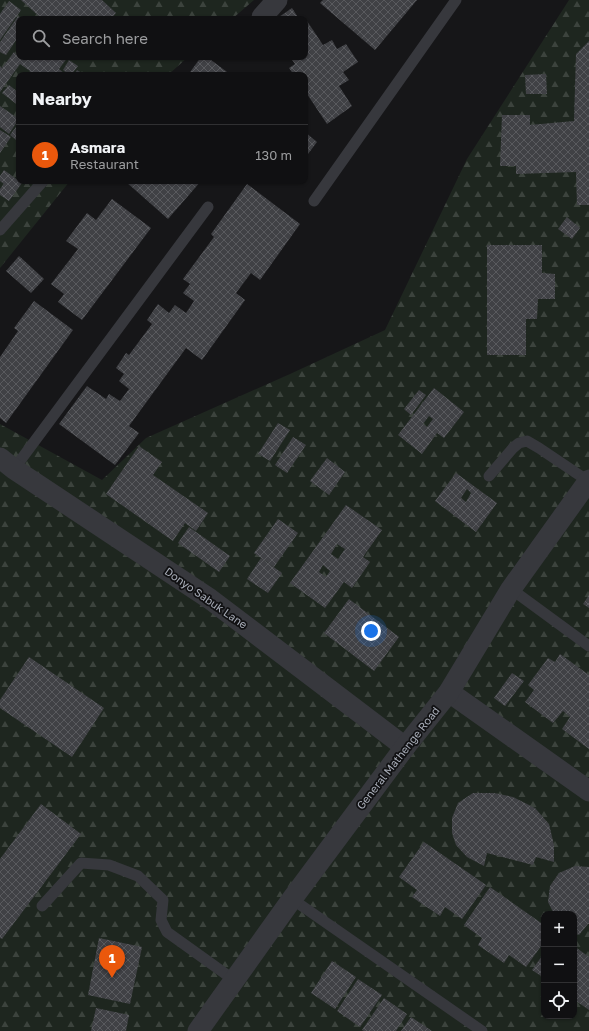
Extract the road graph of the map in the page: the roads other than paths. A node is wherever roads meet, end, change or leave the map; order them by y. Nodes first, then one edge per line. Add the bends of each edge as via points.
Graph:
1 (277, 0) edge
2 (456, 0) edge
3 (263, 16) edge
4 (40, 184) edge
5 (314, 201) dead end
6 (208, 207) dead end
7 (0, 230) edge
8 (7, 463) edge
9 (488, 476) dead end
10 (587, 485) edge
11 (511, 590) junction
12 (589, 646) edge
13 (449, 692) junction
14 (405, 747) junction
15 (589, 791) edge
16 (292, 899) junction
17 (42, 906) dead end
18 (234, 980) junction
19 (198, 1031) edge
20 (482, 1031) edge

1 - 3 street
2 - 5 lane
4 - 7 lane
6 - 8 lane
8 - 14 street, Donyo Sabuk Lane via 210,599
9 - 10 lane via 513,448 519,443 527,442 539,448
10 - 11 street, General Mathenge Road
11 - 12 lane
11 - 13 street, General Mathenge Road
13 - 14 street, General Mathenge Road
13 - 15 street
14 - 16 street, General Mathenge Road
16 - 18 street, General Mathenge Road
16 - 20 lane
17 - 18 lane via 81,863 109,866 138,876 163,900 161,920 167,932
18 - 19 street, General Mathenge Road

